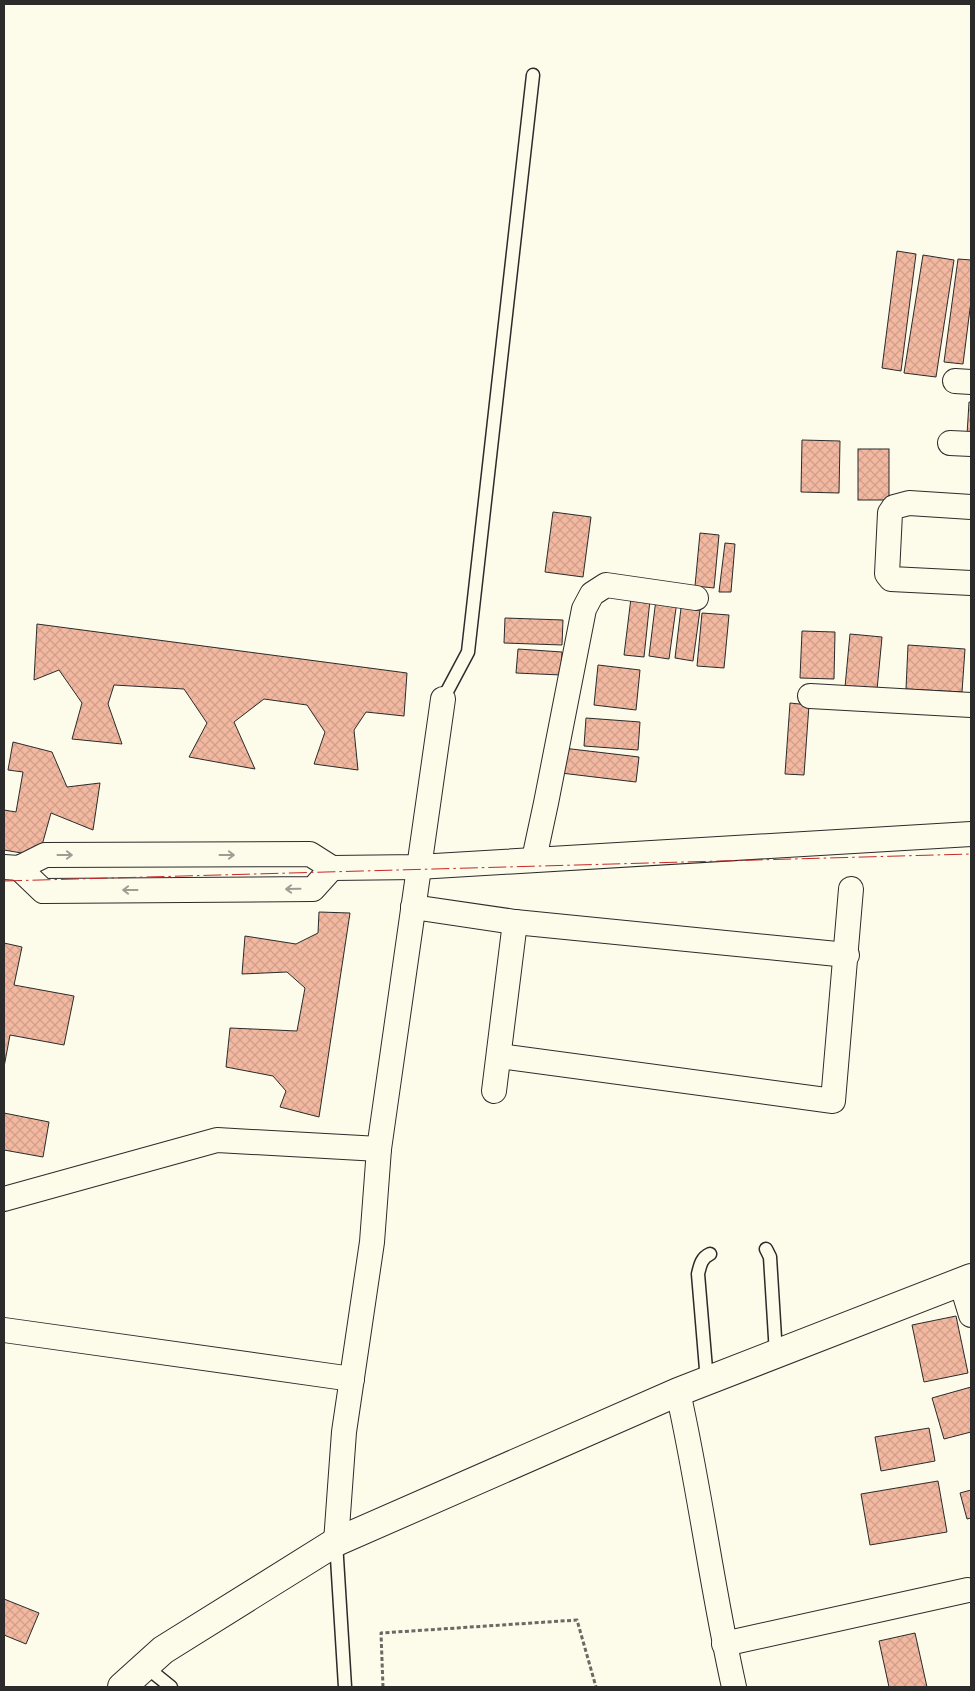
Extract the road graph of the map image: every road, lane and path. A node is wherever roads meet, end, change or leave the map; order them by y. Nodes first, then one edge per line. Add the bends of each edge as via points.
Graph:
1 (533, 75) dead end
2 (971, 507) edge
3 (971, 583) edge
4 (696, 598) dead end
5 (810, 696) dead end
6 (444, 699) joint
7 (971, 705) edge
8 (971, 834) edge
9 (534, 859) junction
10 (418, 867) junction
11 (11, 868) edge
12 (332, 868) junction
13 (851, 889) dead end
14 (413, 907) junction
15 (515, 922) junction
16 (846, 955) junction
17 (499, 1056) junction
18 (494, 1091) dead end
19 (379, 1149) junction
20 (4, 1199) edge
21 (766, 1249) dead end
22 (710, 1254) dead end
23 (966, 1280) edge
24 (971, 1315) edge
25 (4, 1330) edge
26 (776, 1354) junction
27 (352, 1379) junction
28 (707, 1381) junction
29 (678, 1392) junction
30 (336, 1542) junction
31 (968, 1590) dead end
32 (724, 1644) junction
33 (145, 1666) junction
34 (122, 1687) edge
35 (170, 1687) edge
36 (344, 1687) edge
37 (383, 1687) edge
38 (596, 1687) edge
39 (734, 1687) edge

1 - 6 lane via 468,652
2 - 3 street via 909,503 894,507 890,513 887,574 891,579
4 - 9 street via 606,585 592,594 584,609
5 - 7 street
6 - 10 street
8 - 9 street
9 - 10 street
10 - 12 street
10 - 14 street
11 -> 12 street via 45,855 310,854
12 -> 11 street via 313,889 52,891 43,891
13 - 16 street
14 - 15 street
14 - 19 street
15 - 16 street
15 - 17 street
16 - 17 street via 833,1101
17 - 18 street
19 - 20 street via 217,1140
19 - 27 street via 372,1242
21 - 26 lane via 770,1257
22 - 28 lane via 701,1262 698,1274
23 - 24 street
23 - 26 main road
25 - 27 street
26 - 28 main road
27 - 30 street via 344,1432
28 - 29 main road
29 - 30 main road
29 - 32 street via 690,1442
30 - 33 main road via 163,1650
30 - 36 lane
31 - 32 street
32 - 39 street
33 - 34 main road
33 - 35 lane
37 - 38 path via 381,1633 576,1620

